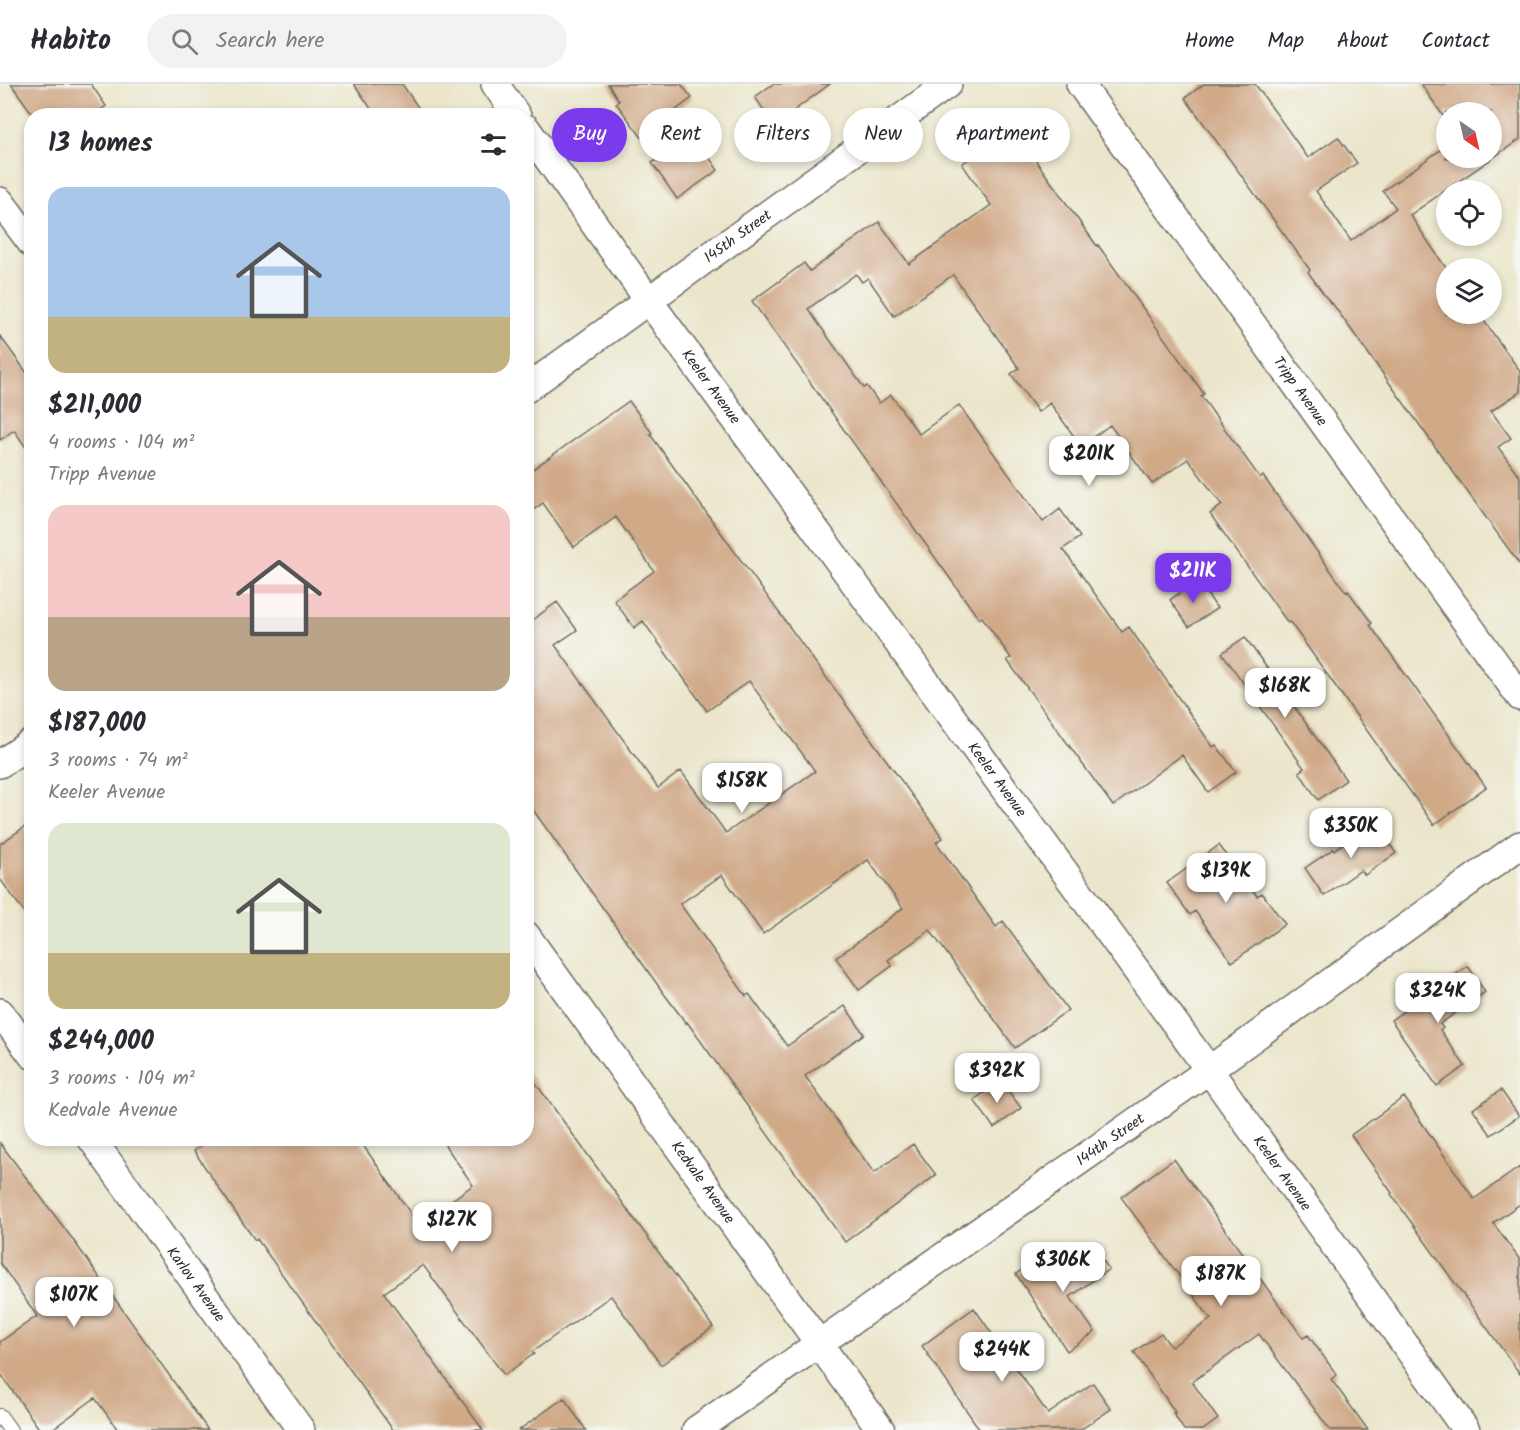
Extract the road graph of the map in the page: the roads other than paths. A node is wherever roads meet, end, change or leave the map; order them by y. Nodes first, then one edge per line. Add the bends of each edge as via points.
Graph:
1 (495, 84) edge
2 (948, 84) edge
3 (1080, 84) edge
4 (512, 108) edge
5 (534, 140) edge
6 (0, 201) edge
7 (24, 233) edge
8 (649, 301) junction
9 (534, 383) edge
10 (1520, 697) edge
11 (24, 748) edge
12 (0, 764) edge
13 (1520, 845) edge
14 (534, 947) edge
15 (0, 1012) edge
16 (24, 1044) edge
17 (1209, 1070) junction
18 (97, 1146) edge
19 (818, 1343) junction
20 (0, 1416) edge
21 (10, 1430) edge
22 (301, 1430) edge
23 (696, 1430) edge
24 (881, 1430) edge
25 (1466, 1430) edge

1 - 4 street
2 - 8 street, 145th Street
3 - 10 street, Tripp Avenue
5 - 8 street, Keeler Avenue
6 - 7 street
8 - 9 street, 145th Street
8 - 17 street, Keeler Avenue
11 - 12 street
13 - 17 street, 144th Street
14 - 19 street, Kedvale Avenue
15 - 16 street
17 - 19 street, 144th Street
17 - 25 street, Keeler Avenue
18 - 22 street, Karlov Avenue
19 - 23 street, 144th Street
19 - 24 street, Kedvale Avenue
20 - 21 lane

